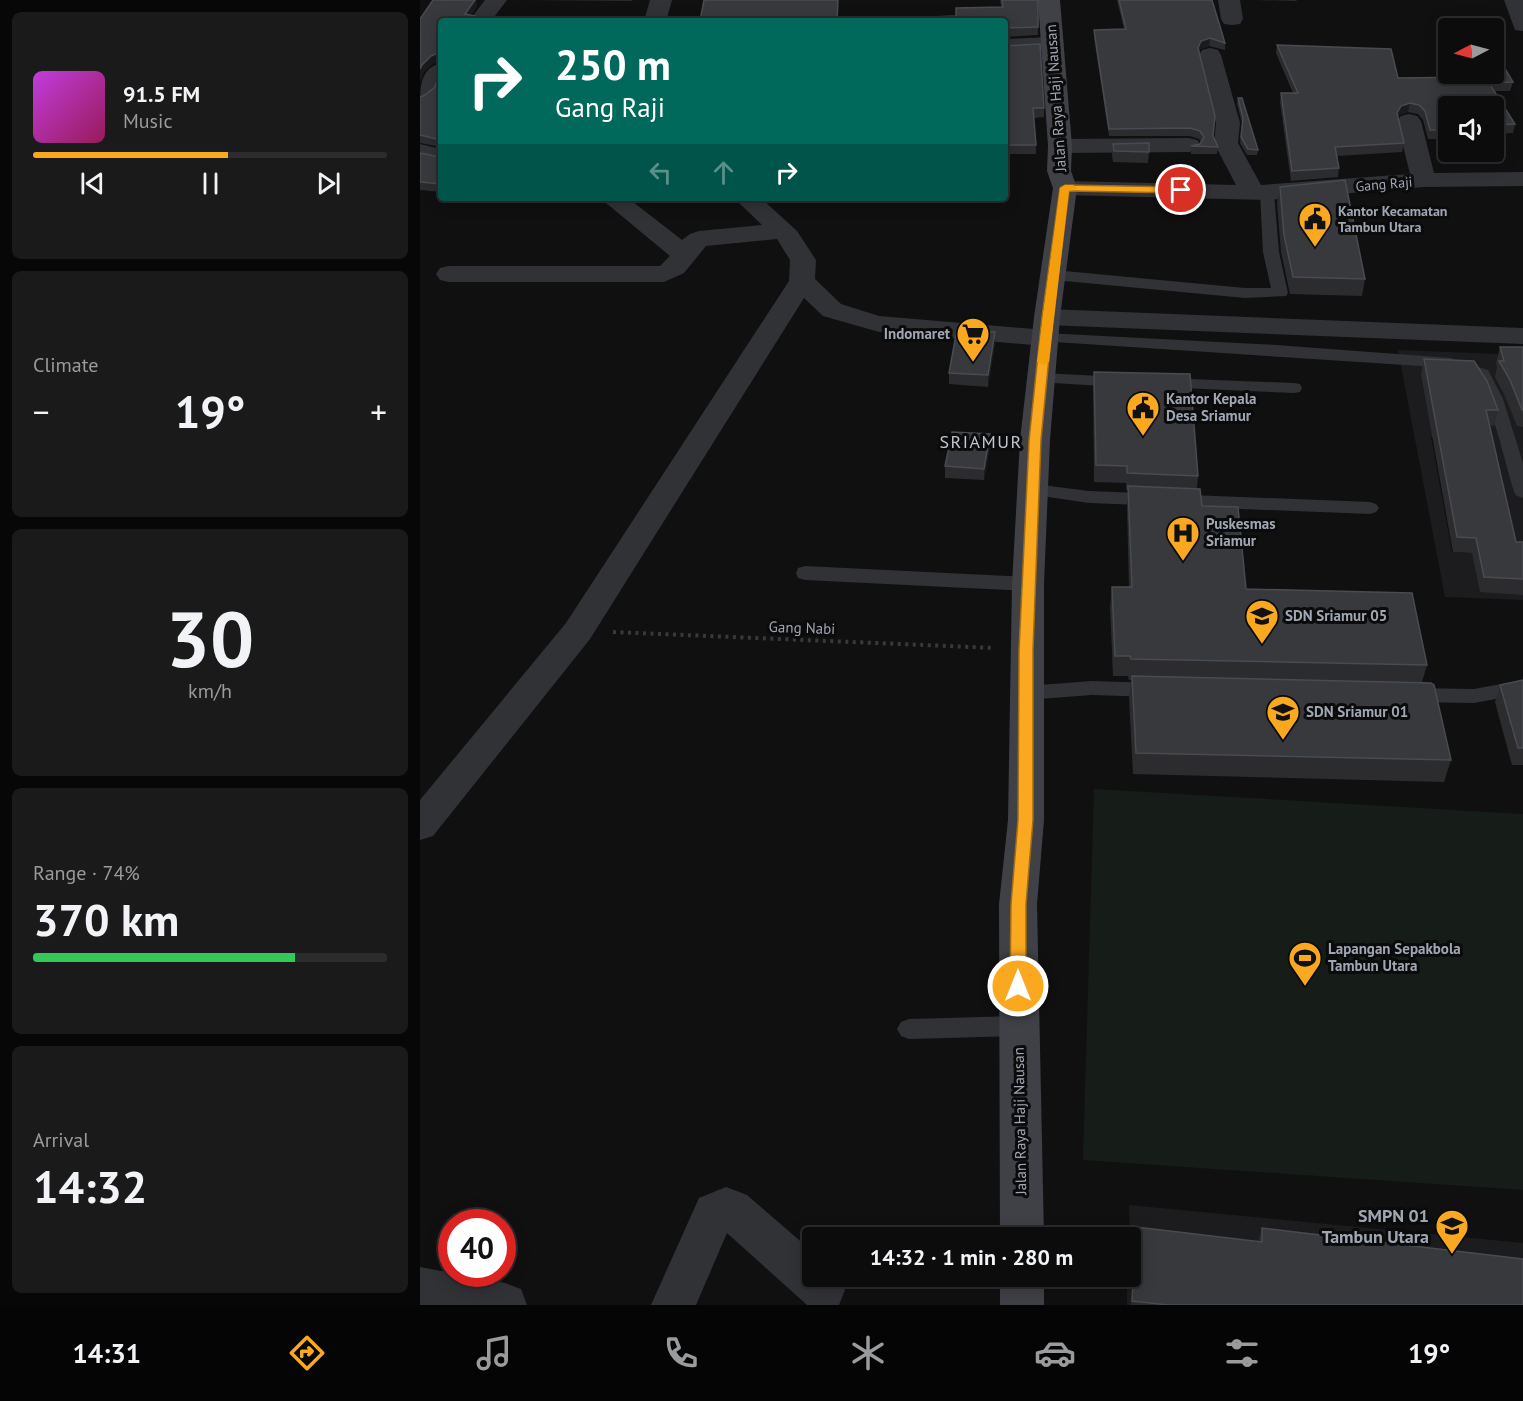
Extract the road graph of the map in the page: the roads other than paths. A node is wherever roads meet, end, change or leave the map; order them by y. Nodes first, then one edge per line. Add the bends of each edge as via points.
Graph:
1 (496, 0) edge
2 (661, 0) edge
3 (1049, 0) edge
4 (1515, 0) edge
5 (482, 18) edge
6 (657, 18) edge
7 (1523, 26) edge
8 (1053, 44) junction
9 (1008, 46) edge
10 (1210, 54) dead end
11 (1409, 121) dead end
12 (1189, 145) edge
13 (1060, 146) junction
14 (420, 151) edge
15 (438, 155) edge
16 (1523, 179) edge
17 (1424, 180) junction
18 (1065, 188) junction
19 (1259, 192) junction
20 (616, 201) edge
21 (749, 201) edge
22 (784, 231) junction
23 (684, 254) junction
24 (449, 274) dead end
25 (802, 280) junction
26 (1049, 307) junction
27 (1230, 316) junction
28 (1523, 317) edge
29 (1523, 336) edge
30 (1042, 378) junction
31 (1294, 388) dead end
32 (1034, 490) junction
33 (1523, 492) edge
34 (1370, 508) dead end
35 (805, 573) dead end
36 (1028, 584) junction
37 (1523, 687) edge
38 (1176, 690) edge
39 (1026, 693) junction
40 (1390, 695) edge
41 (420, 826) edge
42 (1018, 1026) junction
43 (909, 1029) dead end
44 (1022, 1227) edge
45 (1022, 1287) edge
46 (420, 1289) edge
47 (823, 1290) dead end
48 (505, 1305) edge
49 (672, 1305) edge
50 (1022, 1305) edge

1 - 5 street
2 - 6 street
3 - 8 street, Jalan Raya Haji Nausan
4 - 7 street
8 - 9 street
8 - 13 street, Jalan Raya Haji Nausan
10 - 19 street via 1228,123 1226,143
11 - 17 street
12 - 13 street
13 - 18 street, Jalan Raya Haji Nausan via 1059,171
14 - 15 street
16 - 17 street, Gang Raji
17 - 19 street, Gang Raji
18 - 19 street, Gang Raji
18 - 26 street, Jalan Raya Haji Nausan
19 - 26 lane via 1280,293
20 - 23 street
21 - 22 street
22 - 23 street via 699,239
22 - 25 street via 803,260
23 - 24 street via 671,272 653,275
25 - 26 street via 832,310 879,324
25 - 41 street via 578,631
26 - 27 street
26 - 30 street, Jalan Raya Haji Nausan
26 - 33 lane via 1468,366 1482,374 1495,399
27 - 28 street
27 - 29 street
30 - 31 lane
30 - 32 street, Jalan Raya Haji Nausan
32 - 34 lane via 1089,497
32 - 36 street, Jalan Raya Haji Nausan
35 - 36 lane
36 - 39 street, Jalan Raya Haji Nausan
37 - 40 lane via 1474,696
38 - 39 lane via 1092,688
39 - 42 street, Jalan Raya Haji Nausan via 1026,820 1018,904
42 - 43 lane
42 - 44 street, Jalan Raya Haji Nausan
45 - 50 street
46 - 48 street
47 - 49 street via 726,1208 714,1213

